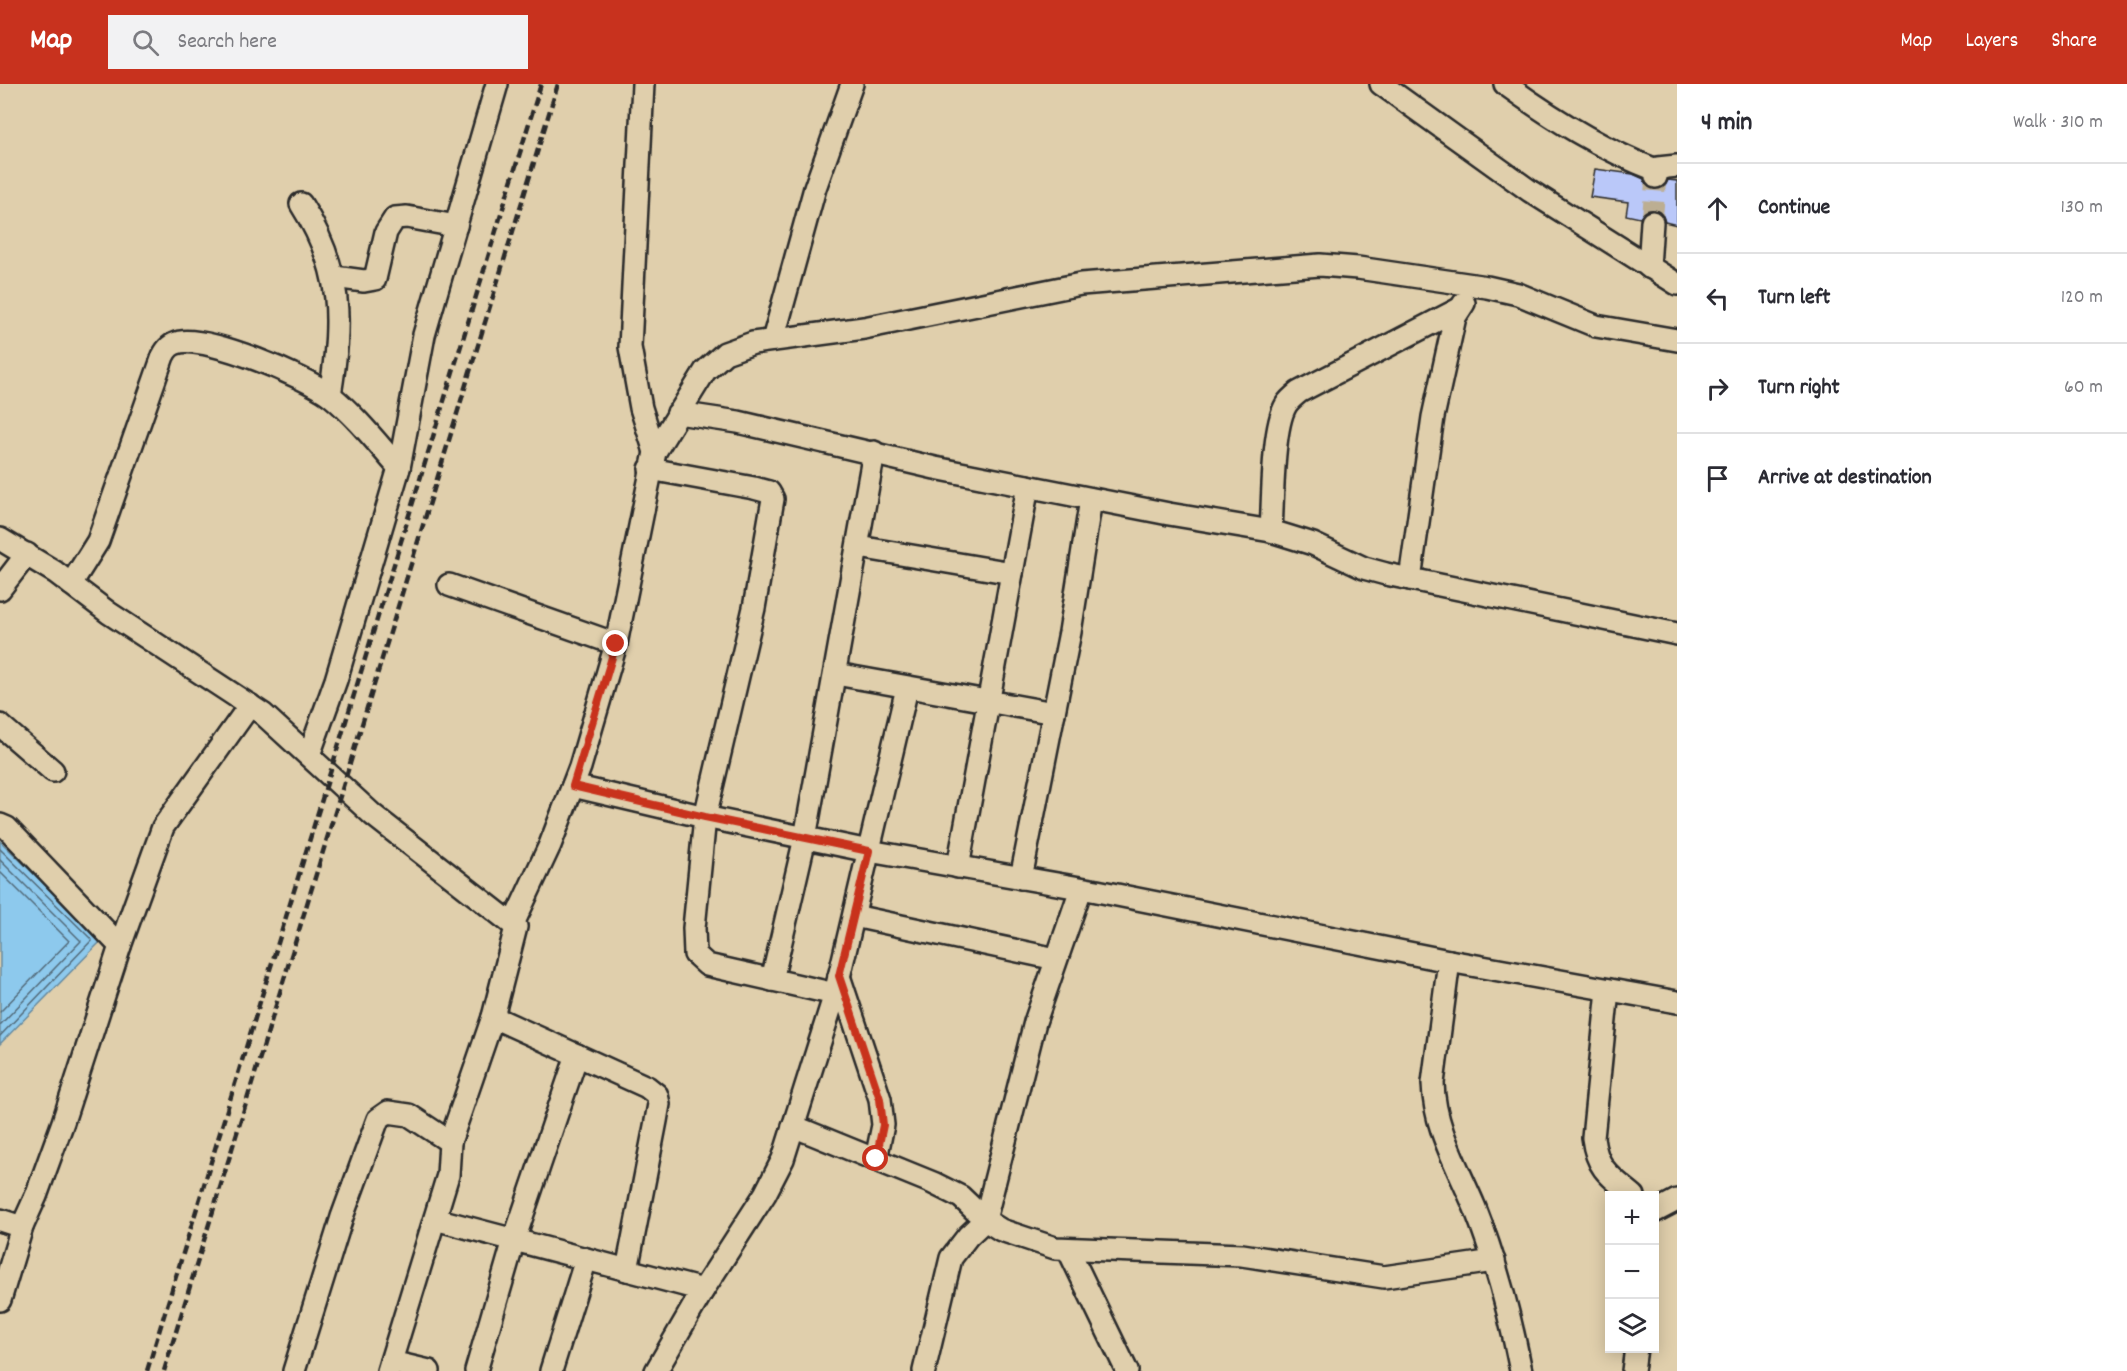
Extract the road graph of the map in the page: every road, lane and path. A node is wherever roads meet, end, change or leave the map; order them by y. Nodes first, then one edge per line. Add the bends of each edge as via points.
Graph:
1 (497, 84) edge
2 (643, 84) edge
3 (852, 84) edge
4 (1381, 84) edge
5 (1505, 84) edge
6 (1663, 171) edge
7 (301, 204) dead end
8 (1652, 222) tunnel mouth
9 (456, 225) junction
10 (1649, 267) junction
11 (334, 277) junction
12 (1677, 284) edge
13 (1487, 288) junction
14 (1459, 309) junction
15 (773, 340) junction
16 (1677, 340) edge
17 (330, 396) junction
18 (678, 414) junction
19 (874, 452) junction
20 (652, 461) junction
21 (399, 468) junction
22 (1028, 486) junction
23 (1091, 499) junction
24 (1271, 531) junction
25 (0, 539) edge
26 (859, 547) junction
27 (27, 554) junction
28 (1012, 573) junction
29 (1410, 579) junction
30 (71, 584) junction
31 (449, 585) dead end
32 (0, 589) edge
33 (1677, 634) edge
34 (616, 644) junction
35 (836, 674) junction
36 (908, 687) junction
37 (988, 702) junction
38 (249, 705) junction
39 (1054, 713) junction
40 (0, 725) edge
41 (309, 755) junction
42 (53, 771) dead end
43 (573, 786) junction
44 (705, 817) junction
45 (0, 825) edge
46 (805, 838) junction
47 (869, 851) junction
48 (958, 867) junction
49 (1021, 878) junction
50 (1081, 889) junction
51 (854, 916) junction
52 (513, 924) junction
53 (120, 946) junction
54 (1056, 959) junction
55 (1449, 961) junction
56 (772, 980) junction
57 (837, 985) junction
58 (1608, 990) junction
59 (1677, 1002) edge
60 (493, 1017) junction
61 (577, 1055) junction
62 (794, 1126) junction
63 (450, 1142) junction
64 (876, 1159) junction
65 (1628, 1191) edge
66 (1677, 1200) edge
67 (1659, 1209) edge
68 (435, 1219) junction
69 (0, 1220) edge
70 (985, 1220) junction
71 (22, 1227) junction
72 (514, 1240) junction
73 (1068, 1249) junction
74 (586, 1259) junction
75 (1494, 1261) junction
76 (627, 1270) junction
77 (703, 1290) junction
78 (0, 1300) edge
79 (1635, 1353) edge
80 (390, 1366) edge
81 (294, 1371) edge
82 (429, 1371) edge
83 (476, 1371) edge
84 (551, 1371) edge
85 (656, 1371) edge
86 (924, 1371) edge
87 (1127, 1371) edge
88 (1521, 1371) edge
89 (1633, 1371) edge

1 - 9 street
2 - 20 street via 630,347
3 - 15 street via 810,207
4 - 10 street via 1530,191
5 - 6 street via 1566,127 1630,160
7 - 11 street via 323,244
8 - 10 street
9 - 11 street via 395,218 386,232 375,279
9 - 21 street via 417,364
10 - 12 street
11 - 17 street via 337,327
13 - 14 street
13 - 15 street via 1336,266 1252,270 1082,284 864,328
13 - 16 street via 1518,294 1596,326
14 - 24 street via 1306,388 1285,406 1279,431
14 - 29 street via 1432,417
15 - 18 street via 725,353 705,371
17 - 21 street
17 - 30 street via 266,363 210,345 183,342 167,348 98,541
18 - 19 street via 738,422
18 - 20 street
19 - 22 street
19 - 26 street
20 - 34 street
20 - 44 street via 769,492 773,499 754,608
21 - 41 street via 336,680
22 - 23 street
22 - 28 street
23 - 24 street
23 - 39 street
24 - 29 street via 1312,544 1364,568
25 - 27 street
26 - 28 street
26 - 35 street
27 - 30 street
27 - 32 street
28 - 37 street
29 - 33 street
30 - 38 street
31 - 34 street
34 - 43 street
35 - 36 street
35 - 46 street
36 - 37 street
36 - 47 street
37 - 39 street
37 - 48 street
38 - 41 street
38 - 53 street via 163,827
39 - 49 street
40 - 42 street
41 - 52 street via 373,815
43 - 44 street
43 - 52 street
44 - 46 street
44 - 56 street via 695,954 707,965
45 - 53 street
46 - 47 street
46 - 56 street
47 - 48 street
47 - 51 street
48 - 49 street
49 - 50 street
50 - 54 street
50 - 55 street
51 - 54 street
51 - 57 street
52 - 60 street via 516,932
53 - 71 street via 63,1122
54 - 70 street via 1028,1046
55 - 58 street
55 - 75 street via 1433,1101
56 - 57 street
57 - 62 street
57 - 64 street via 880,1099 883,1125
58 - 59 street
58 - 65 street via 1593,1138 1595,1153 1605,1171
60 - 61 street
60 - 63 street
61 - 72 street
61 - 76 street via 657,1095 659,1104
62 - 64 street
62 - 77 street via 765,1194
63 - 68 street via 448,1175
63 - 81 street via 409,1115 388,1112 378,1119 342,1217
64 - 70 street via 961,1197
66 - 67 street
68 - 72 street
68 - 80 street
69 - 71 street
70 - 73 street via 1034,1242
70 - 86 street via 951,1258
71 - 78 street
72 - 74 street
72 - 83 street
73 - 75 street via 1242,1255 1384,1277
73 - 87 street
74 - 76 street
74 - 84 street
75 - 88 street via 1509,1308
76 - 77 street
77 - 85 street
79 - 89 street
80 - 82 street

